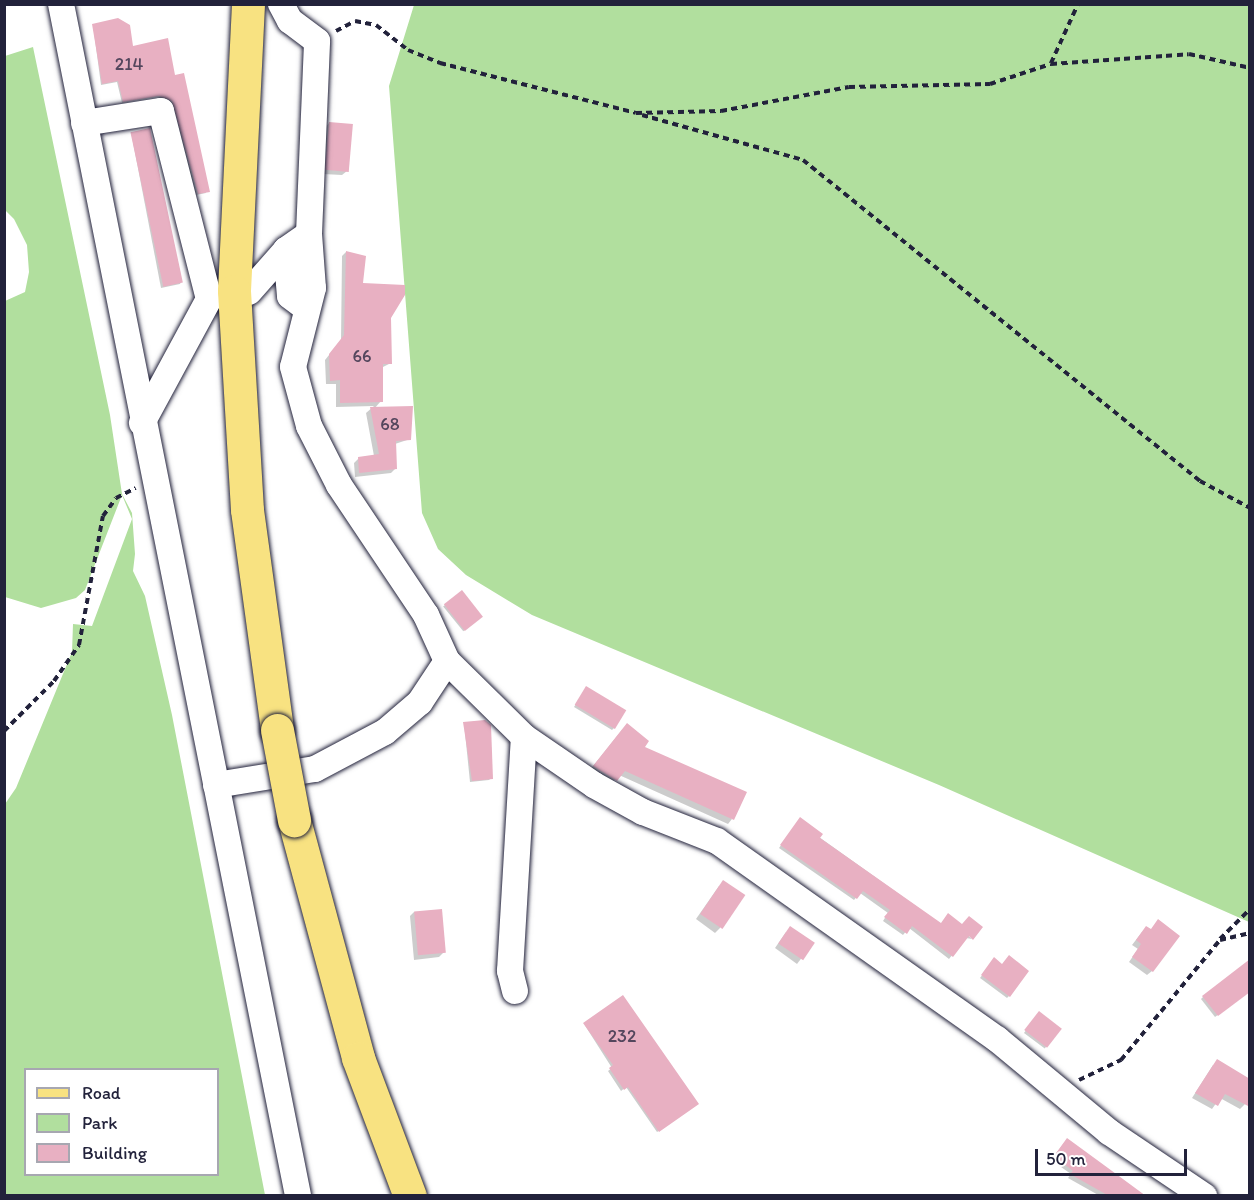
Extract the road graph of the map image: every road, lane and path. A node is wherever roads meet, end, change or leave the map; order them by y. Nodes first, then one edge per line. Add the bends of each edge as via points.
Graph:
1 (61, 4) edge
2 (248, 4) edge
3 (265, 4) edge
4 (280, 4) edge
5 (1078, 4) edge
6 (317, 41) junction
7 (1051, 64) junction
8 (1250, 68) edge
9 (636, 113) junction
10 (84, 123) junction
11 (309, 234) junction
12 (286, 250) junction
13 (249, 292) junction
14 (307, 309) junction
15 (242, 400) junction
16 (142, 423) junction
17 (154, 481) junction
18 (1250, 508) edge
19 (447, 662) junction
20 (4, 731) edge
21 (524, 737) junction
22 (216, 785) junction
23 (1250, 909) edge
24 (1250, 933) edge
25 (1220, 940) junction
26 (515, 991) dead end
27 (1059, 1089) junction
28 (1201, 1194) edge
29 (298, 1196) edge
30 (410, 1196) edge

1 - 10 street
2 - 15 main road via 235,219 234,291
3 - 13 main road
4 - 6 street via 290,21
5 - 7 path
6 - 9 path via 355,21 376,25 408,51 440,63
6 - 11 street
7 - 8 path via 1189,54
7 - 9 path via 990,84 849,87 721,111
9 - 18 path via 803,160 1200,481
10 - 16 street
10 - 16 street via 162,111 209,299
11 - 12 street
11 - 14 street via 314,288
12 - 13 street
12 - 14 street via 290,296
13 - 15 main road
14 - 19 street via 293,367 309,426 339,485 426,615
15 - 30 main road, bridge via 247,510 277,730 294,820 357,1058
16 - 17 street
17 - 20 path via 116,498 103,516 79,645 54,681
17 - 22 street
19 - 21 street
19 - 22 street via 420,702 385,732 365,743 315,769
21 - 26 street via 510,971
21 - 27 street via 594,785 643,812 717,841 997,1039
22 - 29 street
23 - 25 path
24 - 25 path
25 - 27 path via 1121,1060
27 - 28 street via 1109,1132

